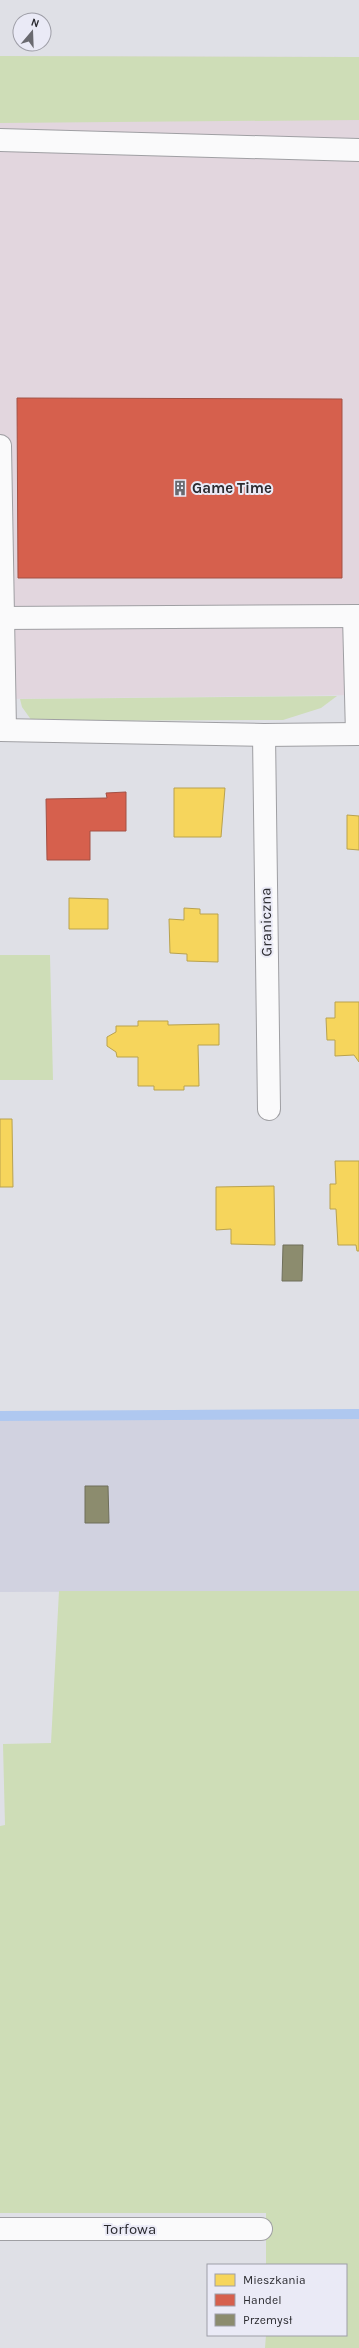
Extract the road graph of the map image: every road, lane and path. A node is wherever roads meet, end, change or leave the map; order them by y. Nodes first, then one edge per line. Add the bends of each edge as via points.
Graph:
1 (0, 140) edge
2 (359, 150) edge
3 (0, 446) edge
4 (356, 616) edge
5 (1, 618) edge
6 (3, 730) edge
7 (358, 734) edge
8 (264, 735) junction
9 (269, 1109) dead end
10 (0, 2229) edge
11 (261, 2229) dead end

1 - 2 street
3 - 5 street
4 - 5 street
4 - 7 street
5 - 6 street
6 - 8 street
7 - 8 street
8 - 9 street, Graniczna
10 - 11 street, Torfowa

